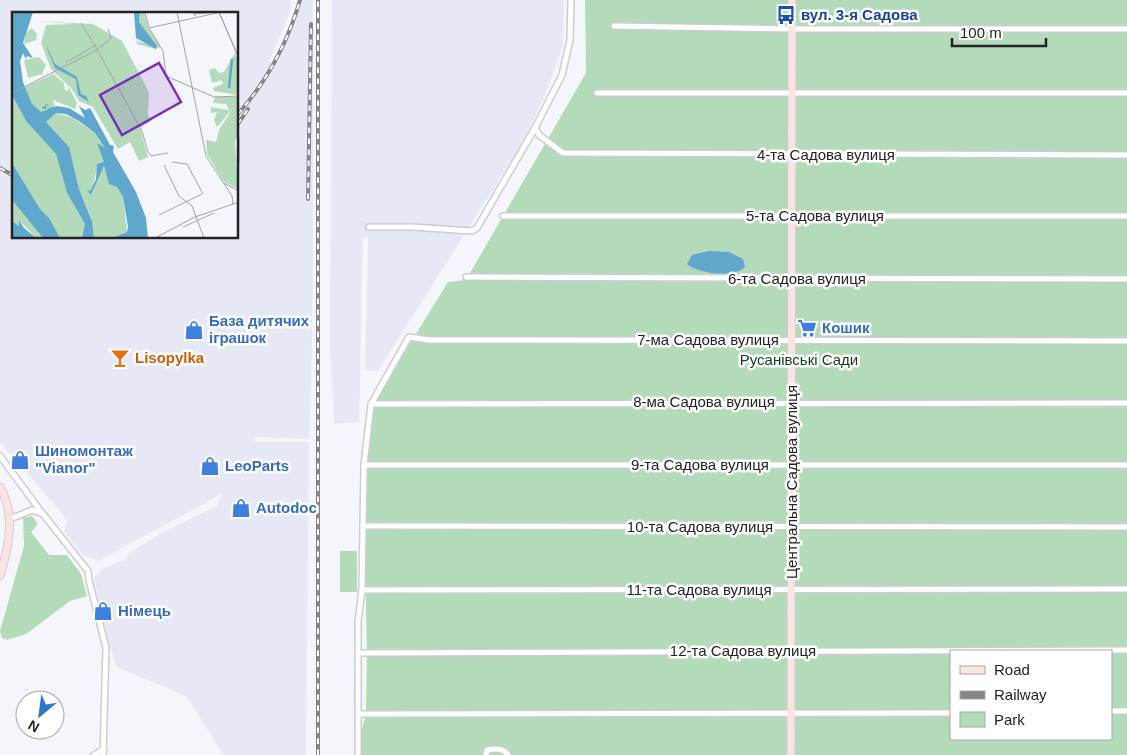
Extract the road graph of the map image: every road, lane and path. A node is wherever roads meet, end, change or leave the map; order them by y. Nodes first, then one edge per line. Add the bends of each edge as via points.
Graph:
1 (571, 0) edge
2 (792, 0) edge
3 (614, 26) dead end
4 (792, 29) junction
5 (1127, 29) edge
6 (791, 92) junction
7 (597, 93) dead end
8 (1127, 93) edge
9 (535, 128) junction
10 (790, 155) junction
11 (1127, 155) edge
12 (503, 216) dead end
13 (790, 216) junction
14 (1127, 216) edge
15 (369, 227) dead end
16 (466, 278) dead end
17 (790, 279) junction
18 (1127, 279) edge
19 (790, 340) junction
20 (1127, 341) edge
21 (793, 402) junction
22 (1127, 403) edge
23 (371, 404) junction
24 (0, 456) edge
25 (1127, 464) edge
26 (364, 465) junction
27 (793, 465) junction
28 (0, 486) edge
29 (43, 514) junction
30 (10, 518) junction
31 (363, 526) junction
32 (1127, 527) edge
33 (792, 528) junction
34 (0, 576) edge
35 (1127, 589) edge
36 (362, 590) junction
37 (791, 590) junction
38 (1112, 650) edge
39 (1127, 650) edge
40 (790, 651) junction
41 (950, 651) edge
42 (360, 653) junction
43 (1112, 711) edge
44 (1127, 711) edge
45 (950, 713) edge
46 (359, 714) junction
47 (790, 714) junction
48 (104, 752) edge
49 (94, 755) edge
50 (358, 755) edge
51 (486, 755) edge
52 (508, 755) edge
53 (791, 755) edge

1 - 9 street via 570,40 562,75
2 - 4 main road, Центральна Садова вулиця
3 - 4 street
4 - 5 street
4 - 6 main road, Центральна Садова вулиця
6 - 7 street
6 - 8 street
6 - 10 main road, Центральна Садова вулиця
9 - 10 street, 4-та Садова вулиця via 539,135 563,153
9 - 15 street via 474,230
10 - 11 street, 4-та Садова вулиця
10 - 13 main road, Центральна Садова вулиця
12 - 13 street, 5-та Садова вулиця
13 - 14 street, 5-та Садова вулиця
13 - 17 main road, Центральна Садова вулиця
16 - 17 street, 6-та Садова вулиця
17 - 18 street, 6-та Садова вулиця
17 - 19 main road, Центральна Садова вулиця
19 - 20 street, 7-ма Садова вулиця
19 - 21 main road, Центральна Садова вулиця
19 - 23 street, 7-ма Садова вулиця via 429,340 409,337
21 - 22 street, 8-ма Садова вулиця
21 - 23 street, 8-ма Садова вулиця
21 - 27 main road, Центральна Садова вулиця
23 - 26 street
24 - 29 street
25 - 27 street, 9-та Садова вулиця
26 - 27 street, 9-та Садова вулиця
26 - 31 street
27 - 33 main road, Центральна Садова вулиця
28 - 30 main road
29 - 30 street via 32,510
29 - 48 street via 88,571 106,648
30 - 34 main road via 9,548
31 - 33 street, 10-та Садова вулиця
31 - 36 street
32 - 33 street, 10-та Садова вулиця
33 - 37 main road, Центральна Садова вулиця
35 - 37 street, 11-та Садова вулиця
36 - 37 street, 11-та Садова вулиця
36 - 42 street via 358,621
37 - 40 main road, Центральна Садова вулиця
38 - 39 street, 12-та Садова вулиця
40 - 41 street, 12-та Садова вулиця
40 - 42 street, 12-та Садова вулиця
40 - 47 main road, Центральна Садова вулиця
42 - 46 street
43 - 44 street
45 - 47 street
46 - 47 street
46 - 50 street
47 - 53 main road, Центральна Садова вулиця
48 - 49 street
51 - 52 street via 486,750 497,748

